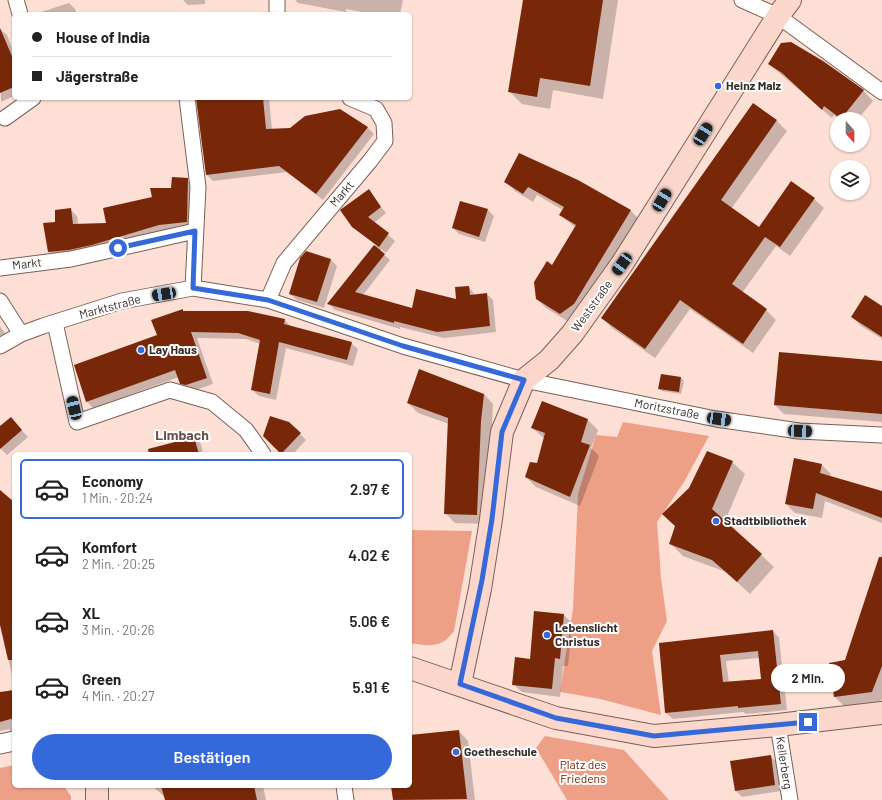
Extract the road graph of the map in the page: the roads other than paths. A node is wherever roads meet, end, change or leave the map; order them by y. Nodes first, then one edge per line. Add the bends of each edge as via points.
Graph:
1 (16, 0) edge
2 (276, 0) edge
3 (742, 0) edge
4 (784, 8) edge
5 (19, 12) edge
6 (277, 12) edge
7 (882, 92) edge
8 (31, 100) edge
9 (187, 100) edge
10 (355, 100) edge
11 (5, 118) dead end
12 (195, 231) junction
13 (0, 268) edge
14 (193, 288) junction
15 (268, 300) junction
16 (0, 301) edge
17 (56, 322) junction
18 (21, 334) junction
19 (0, 346) edge
20 (524, 380) junction
21 (882, 435) edge
22 (262, 452) edge
23 (412, 669) edge
24 (460, 684) junction
25 (882, 713) edge
26 (778, 725) junction
27 (12, 741) edge
28 (0, 744) edge
29 (97, 788) edge
30 (344, 788) edge
31 (97, 800) edge
32 (346, 800) edge
33 (790, 800) edge

1 - 5 street
2 - 6 street
3 - 4 street
4 - 7 street
4 - 20 main road, Weststraße via 622,264 572,334 549,360
8 - 11 street
9 - 12 street via 198,186
10 - 15 street, Markt via 376,109 384,123 385,141 284,263
12 - 13 street, Markt via 71,259
12 - 14 street
14 - 15 street, Marktstraße
14 - 17 street, Marktstraße via 122,300
15 - 20 street, Marktstraße via 403,346
16 - 18 street
17 - 18 street, Marktstraße
17 - 22 street via 77,422 170,390 212,402 246,430
18 - 19 street, Marktstraße
20 - 21 street, Moritzstraße via 719,419 800,431
20 - 24 main road via 502,432 492,519
23 - 24 main road
24 - 26 main road via 556,718 654,736
25 - 26 main road
26 - 33 street, Kellerberg
27 - 28 street
29 - 31 main road
30 - 32 street

